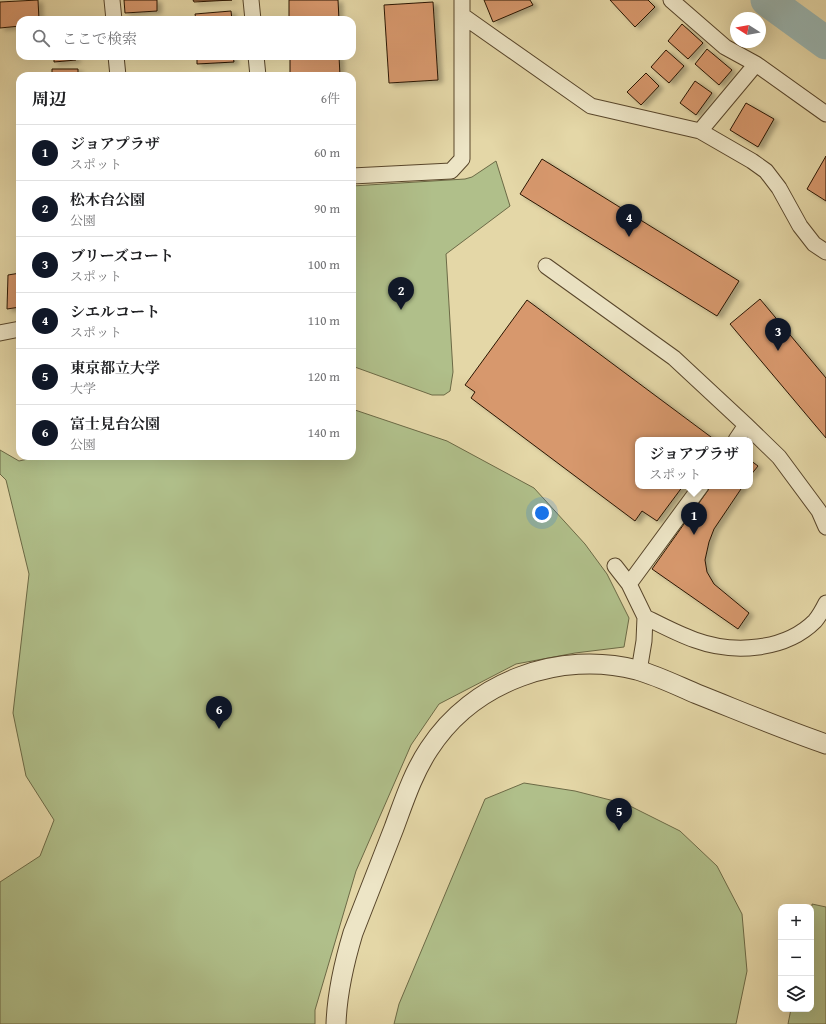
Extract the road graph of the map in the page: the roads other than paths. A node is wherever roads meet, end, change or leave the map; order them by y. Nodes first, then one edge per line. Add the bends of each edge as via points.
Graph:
1 (112, 0) edge
2 (251, 0) edge
3 (462, 0) edge
4 (671, 0) edge
5 (114, 16) edge
6 (253, 16) edge
7 (463, 16) junction
8 (116, 60) edge
9 (256, 60) edge
10 (756, 64) junction
11 (118, 72) edge
12 (258, 72) edge
13 (826, 114) edge
14 (700, 131) junction
15 (356, 176) edge
16 (826, 252) edge
17 (546, 266) dead end
18 (16, 331) edge
19 (0, 333) edge
20 (746, 425) junction
21 (738, 437) edge
22 (699, 489) edge
23 (826, 527) edge
24 (615, 566) dead end
25 (629, 584) junction
26 (826, 603) edge
27 (645, 617) junction
28 (639, 671) junction
29 (826, 744) edge
30 (336, 1024) edge

1 - 5 street
2 - 6 street
3 - 7 street
4 - 10 street via 725,47
7 - 14 street via 591,106
7 - 15 street via 462,159 451,171
8 - 11 street
9 - 12 street
10 - 13 street
10 - 14 street
14 - 16 street via 766,171 779,188 800,226 814,244
17 - 20 street via 674,358
18 - 19 street
20 - 21 street
20 - 23 street via 779,457 819,511
22 - 25 street
24 - 25 street
25 - 27 street
26 - 27 street via 815,620 794,637 769,646 740,648 710,645
27 - 28 street
28 - 29 street
28 - 30 street via 591,664 557,666 530,673 483,695 443,730 429,748 413,777 353,933 339,986

